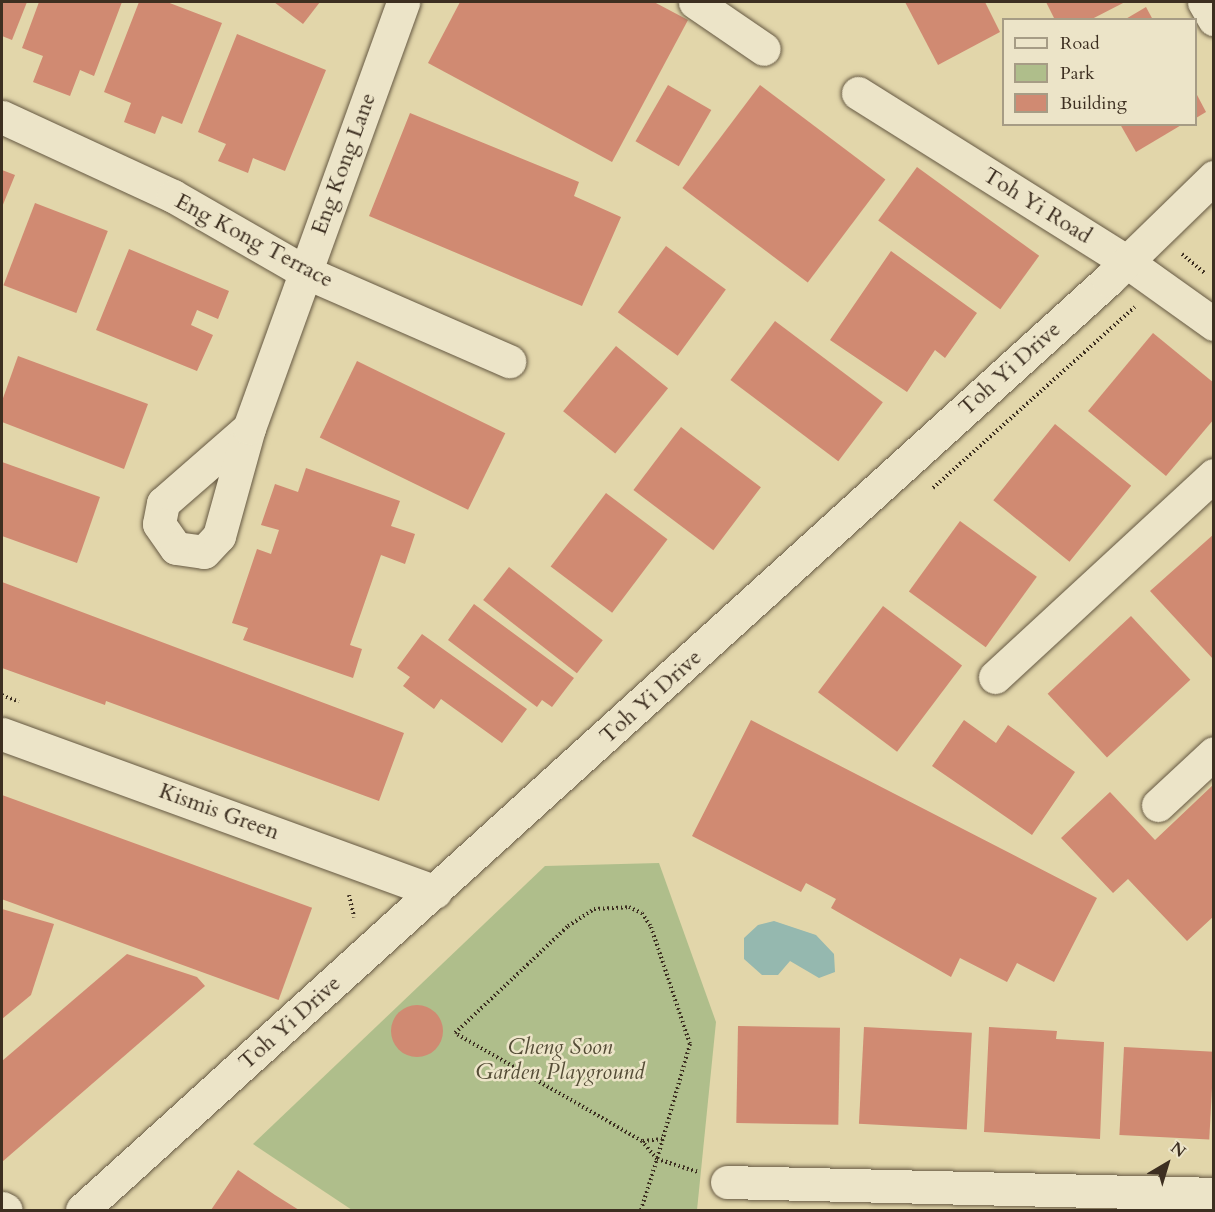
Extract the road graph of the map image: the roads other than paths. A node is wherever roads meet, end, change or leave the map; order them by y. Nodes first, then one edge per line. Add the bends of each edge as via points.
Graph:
1 (403, 2) edge
2 (695, 2) edge
3 (1204, 2) edge
4 (1214, 19) edge
5 (764, 49) dead end
6 (858, 93) dead end
7 (2, 117) edge
8 (1214, 177) edge
9 (1127, 262) junction
10 (305, 272) junction
11 (1214, 324) edge
12 (509, 361) dead end
13 (249, 428) dead end
14 (1214, 475) edge
15 (995, 677) dead end
16 (2, 734) edge
17 (1214, 753) edge
18 (1158, 805) dead end
19 (435, 892) junction
20 (727, 1182) road end
21 (1214, 1194) edge
22 (933, 1199) edge
23 (2, 1208) edge
24 (6, 1210) edge
25 (82, 1210) edge

1 - 10 street, Eng Kong Lane
2 - 5 street
3 - 4 street
6 - 9 street, Toh Yi Road
7 - 10 street, Eng Kong Terrace via 184,202
8 - 9 street, Toh Yi Drive
9 - 11 street, Toh Yi Road
9 - 19 street, Toh Yi Drive
10 - 12 street, Eng Kong Terrace
10 - 13 street, Eng Kong Lane
14 - 15 street
16 - 19 street, Kismis Green
17 - 18 street
19 - 25 street, Toh Yi Drive
20 - 22 street
21 - 22 street
23 - 24 street

